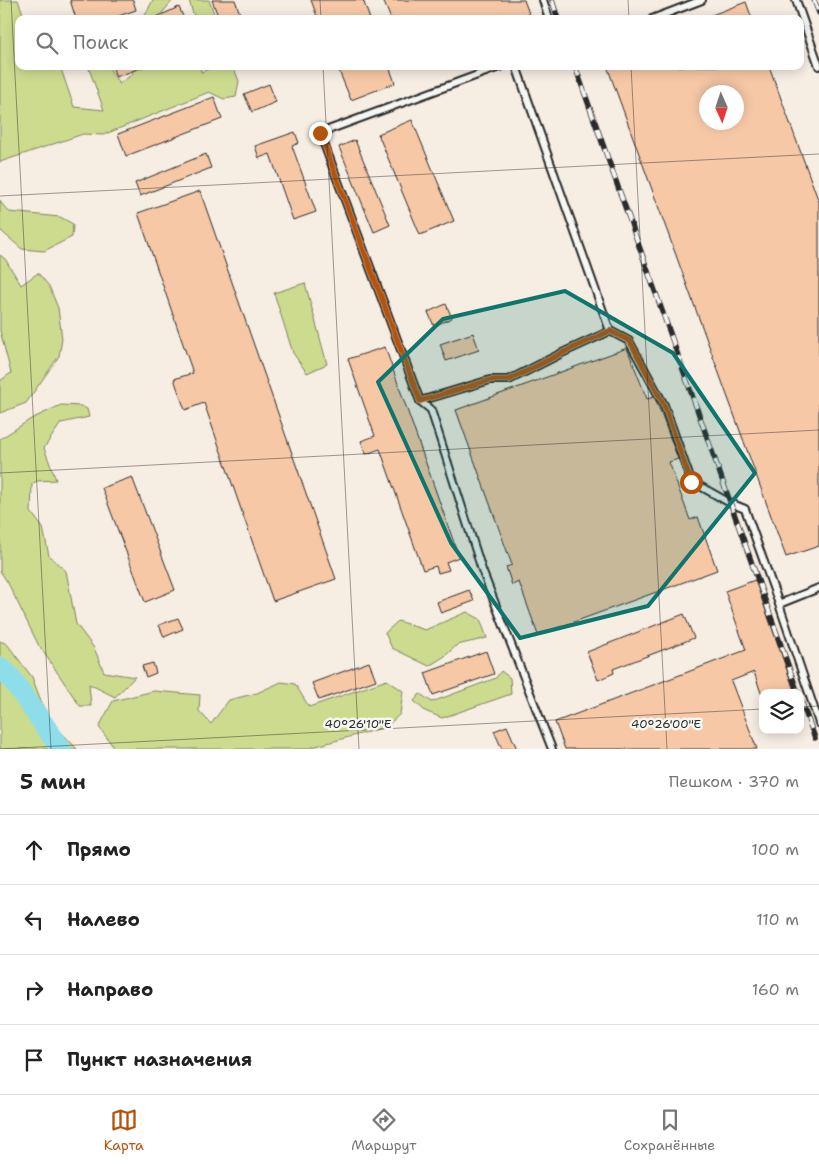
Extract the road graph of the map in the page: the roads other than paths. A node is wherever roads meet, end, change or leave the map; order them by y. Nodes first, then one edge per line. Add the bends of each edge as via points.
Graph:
1 (543, 0) edge
2 (702, 0) edge
3 (796, 0) edge
4 (548, 15) edge
5 (663, 15) edge
6 (801, 15) edge
7 (804, 23) edge
8 (819, 66) edge
9 (491, 70) edge
10 (517, 70) edge
11 (610, 331) junction
12 (420, 401) junction
13 (819, 588) edge
14 (779, 604) junction
15 (819, 723) edge
16 (552, 749) edge

1 - 4 lane
2 - 5 lane
3 - 6 lane
7 - 8 lane
9 - 12 lane via 320,133
10 - 11 lane
11 - 12 lane via 509,380 490,380
11 - 14 lane via 630,341 664,405 691,482 745,509
12 - 16 lane via 431,410 482,570
13 - 14 lane
14 - 15 lane

